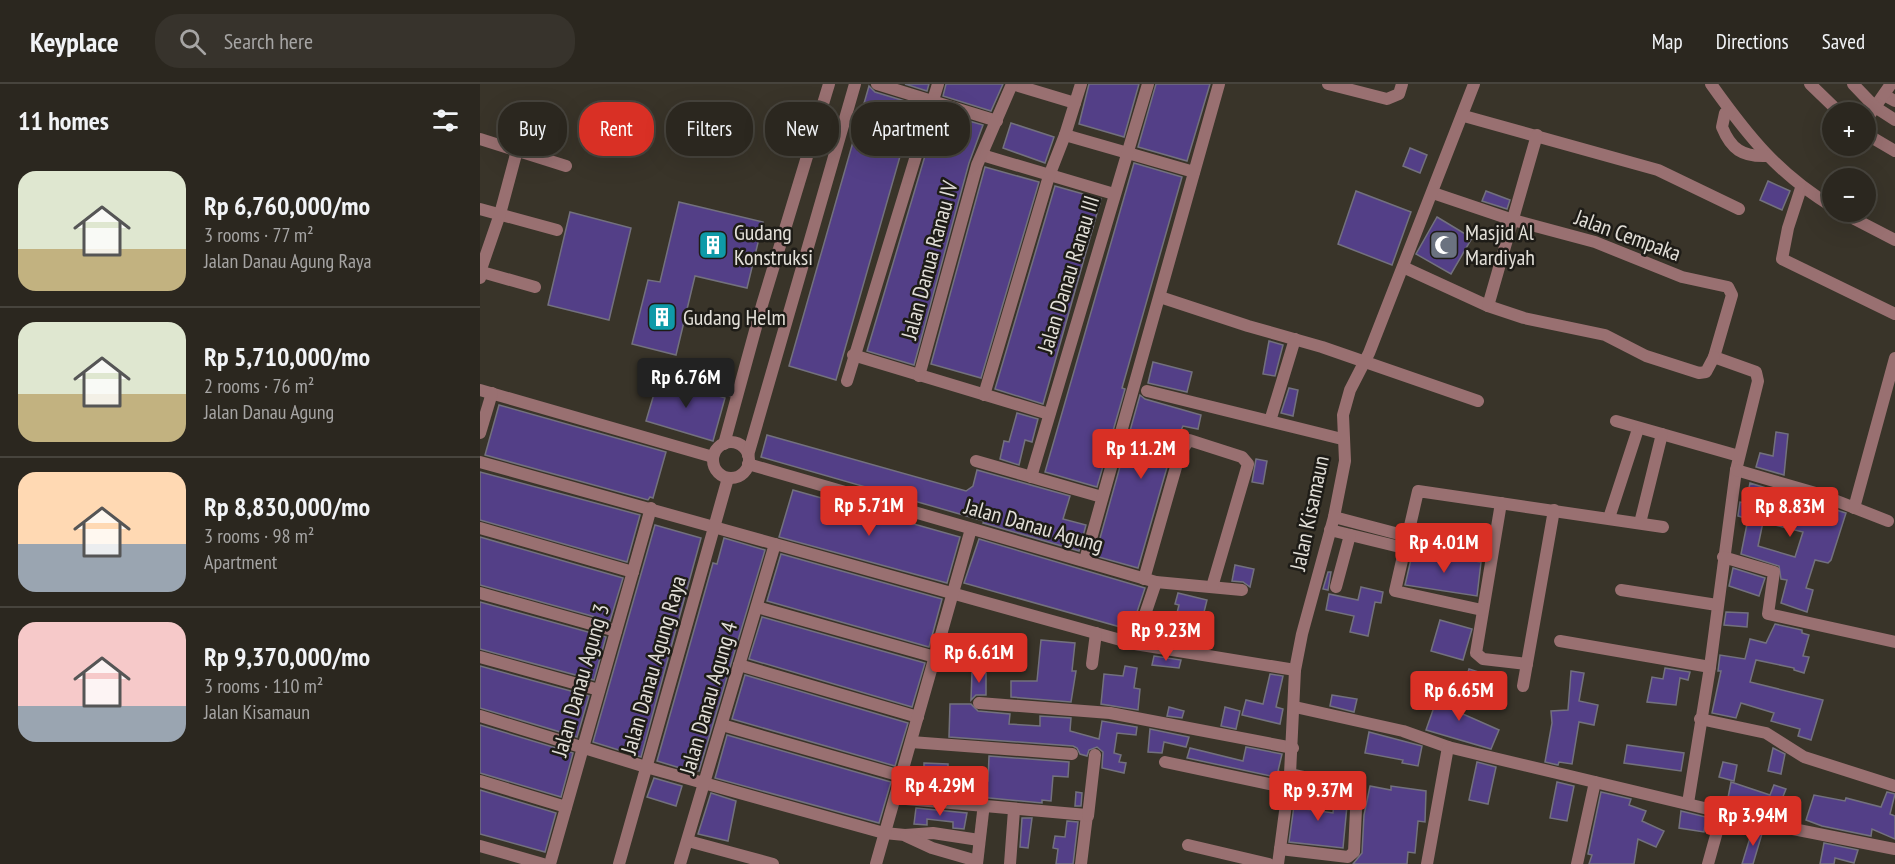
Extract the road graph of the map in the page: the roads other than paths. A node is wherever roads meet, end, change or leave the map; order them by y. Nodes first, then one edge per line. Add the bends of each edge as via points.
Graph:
1 (829, 84) edge
2 (855, 84) edge
3 (877, 84) edge
4 (938, 84) edge
5 (1012, 84) edge
6 (1081, 84) edge
7 (1148, 84) edge
8 (1219, 84) edge
9 (1328, 84) edge
10 (1402, 84) edge
11 (1474, 84) edge
12 (1711, 84) edge
13 (1810, 84) edge
14 (1853, 84) edge
15 (1890, 93) edge
16 (933, 102) joint
17 (1829, 102) edge
18 (1864, 102) edge
19 (1075, 103) junction
20 (1876, 108) edge
21 (1730, 111) junction
22 (970, 113) edge
23 (1876, 114) edge
24 (1464, 116) junction
25 (1895, 120) edge
26 (997, 121) junction
27 (1065, 135) junction
28 (1537, 135) junction
29 (480, 139) edge
30 (1876, 140) edge
31 (498, 145) edge
32 (1895, 151) edge
33 (1128, 154) junction
34 (982, 155) junction
35 (515, 156) edge
36 (533, 156) edge
37 (916, 156) edge
38 (1767, 156) junction
39 (566, 166) dead end
40 (1194, 172) junction
41 (1049, 176) junction
42 (1802, 188) junction
43 (1433, 193) junction
44 (1114, 194) junction
45 (1822, 200) edge
46 (480, 209) edge
47 (1739, 209) dead end
48 (500, 214) junction
49 (1513, 220) junction
50 (1860, 222) edge
51 (557, 230) dead end
52 (1895, 240) edge
53 (1403, 267) junction
54 (480, 274) edge
55 (535, 287) dead end
56 (1160, 297) junction
57 (1488, 306) junction
58 (1895, 314) edge
59 (1295, 339) junction
60 (853, 355) junction
61 (1714, 357) junction
62 (1895, 358) edge
63 (1365, 361) junction
64 (658, 368) dead end
65 (919, 376) junction
66 (847, 381) dead end
67 (1148, 391) dead end
68 (486, 392) edge
69 (737, 393) junction
70 (984, 395) junction
71 (1478, 401) dead end
72 (1049, 414) junction
73 (1269, 421) junction
74 (1616, 422) dead end
75 (1638, 429) junction
76 (480, 433) edge
77 (1662, 434) junction
78 (1342, 439) junction
79 (724, 444) junction
80 (1739, 456) junction
81 (713, 457) junction
82 (748, 460) junction
83 (975, 461) dead end
84 (480, 462) edge
85 (1736, 470) junction
86 (1031, 477) junction
87 (728, 478) junction
88 (1102, 497) junction
89 (1501, 503) junction
90 (651, 508) junction
91 (1854, 508) junction
92 (1554, 510) junction
93 (1334, 517) junction
94 (1609, 518) junction
95 (1888, 521) dead end
96 (1641, 523) junction
97 (714, 527) junction
98 (1663, 527) dead end
99 (480, 528) edge
100 (971, 529) junction
101 (1330, 530) junction
102 (1407, 534) junction
103 (1350, 535) junction
104 (775, 544) junction
105 (1429, 545) junction
106 (1404, 548) junction
107 (1492, 555) junction
108 (1723, 557) junction
109 (1085, 560) junction
110 (633, 572) junction
111 (1150, 580) junction
112 (1212, 587) junction
113 (1336, 587) dead end
114 (1242, 590) dead end
115 (1621, 590) dead end
116 (480, 593) edge
117 (953, 594) junction
118 (1717, 605) junction
119 (757, 607) junction
120 (1482, 610) junction
121 (616, 631) junction
122 (1096, 633) junction
123 (1560, 641) dead end
124 (1895, 642) edge
125 (1135, 644) junction
126 (480, 657) edge
127 (935, 657) junction
128 (1092, 664) dead end
129 (1527, 664) junction
130 (739, 665) junction
131 (1710, 668) junction
132 (1295, 670) junction
133 (1523, 686) dead end
134 (599, 690) junction
135 (979, 703) dead end
136 (1294, 707) junction
137 (480, 716) edge
138 (918, 717) junction
139 (1700, 719) junction
140 (722, 725) junction
141 (911, 742) junction
142 (1448, 747) junction
143 (583, 748) junction
144 (1293, 748) junction
145 (1072, 754) dead end
146 (1095, 756) dead end
147 (1165, 762) dead end
148 (646, 767) junction
149 (1290, 774) junction
150 (901, 776) junction
151 (480, 781) edge
152 (1595, 782) junction
153 (705, 783) junction
154 (1895, 786) edge
155 (1288, 788) junction
156 (895, 798) junction
157 (1688, 803) junction
158 (566, 807) junction
159 (1014, 810) junction
160 (1723, 810) junction
161 (983, 812) dead end
162 (1088, 816) junction
163 (884, 833) junction
164 (905, 835) junction
165 (979, 840) junction
166 (688, 841) junction
167 (1188, 845) dead end
168 (480, 846) edge
169 (1280, 849) junction
170 (1895, 849) edge
171 (977, 862) edge
172 (543, 864) edge
173 (550, 864) edge
174 (619, 864) edge
175 (680, 864) edge
176 (773, 864) edge
177 (876, 864) edge
178 (1010, 864) edge
179 (1081, 864) edge
180 (1269, 864) edge
181 (1278, 864) edge
182 (1427, 864) edge
183 (1578, 864) edge
184 (1708, 864) edge

1 - 69 street
2 - 82 street
3 - 16 street
4 - 16 street
5 - 19 street
5 - 26 street, Jalan Danua Ranau IV
6 - 19 street
7 - 33 street, Jalan Danau Ranau III
8 - 40 street
9 - 10 street via 1388,99 1399,94
11 - 24 street, Jalan Kisamaun
12 - 21 street
13 - 17 street
14 - 18 street
15 - 20 street
19 - 27 street
21 - 38 street
21 - 38 street via 1725,113 1722,127 1731,145 1746,155
22 - 26 street
23 - 25 street
24 - 28 street
24 - 43 street, Jalan Kisamaun
26 - 34 street, Jalan Danua Ranau IV
27 - 33 street
27 - 41 street
28 - 47 street via 1659,170
28 - 49 street
29 - 31 street
30 - 32 street
33 - 40 street
33 - 44 street, Jalan Danau Ranau III
34 - 41 street
34 - 65 street, Jalan Danua Ranau IV
35 - 48 street
36 - 39 street
37 - 60 street
38 - 42 street
40 - 56 street
41 - 44 street
41 - 70 street
42 - 45 street
42 - 58 street via 1782,259
43 - 49 street, Jalan Cempaka
43 - 53 street, Jalan Kisamaun
44 - 72 street, Jalan Danau Ranau III
46 - 48 street
48 - 51 street
48 - 54 street
49 - 57 street
49 - 61 street, Jalan Cempaka via 1595,242 1682,276 1728,287 1732,295
50 - 52 street
53 - 57 street
53 - 63 street, Jalan Kisamaun
54 - 55 street
56 - 59 street
56 - 88 street
57 - 61 street via 1605,335 1646,356 1699,373 1706,372
59 - 63 street
59 - 73 street
60 - 65 street
60 - 66 street
61 - 80 street via 1758,375 1754,406
62 - 91 street
63 - 71 street
63 - 78 street, Jalan Kisamaun via 1345,406
64 - 69 street
65 - 70 street
67 - 73 street
68 - 76 street
68 - 81 street
69 - 79 street
70 - 72 street
72 - 86 street, Jalan Danau Ranau III
73 - 78 street
74 - 75 street
75 - 77 street
75 - 94 street
77 - 80 street
77 - 96 street
78 - 93 street, Jalan Kisamaun via 1345,461
79 - 81 street
79 - 82 street via 739,444
80 - 85 street
81 - 87 street via 718,473
82 - 87 street via 741,475
82 - 100 street, Jalan Danau Agung
83 - 86 street
84 - 90 street
85 - 91 street
85 - 108 street
86 - 88 street
87 - 97 street, Jalan Danau Agung Raya
88 - 109 street
89 - 92 street
89 - 102 street via 1418,491
89 - 107 street
90 - 97 street
90 - 110 street, Jalan Danau Agung 3
91 - 95 street
92 - 94 street
92 - 129 street
93 - 101 street, Jalan Kisamaun
93 - 102 street
94 - 96 street
96 - 98 street
97 - 104 street
97 - 148 street, Jalan Danau Agung Raya
99 - 110 street
100 - 109 street, Jalan Danau Agung
100 - 117 street
101 - 103 street
101 - 132 street, Jalan Kisamaun
102 - 105 street
102 - 106 street
103 - 106 street
103 - 113 street
104 - 117 street
104 - 119 street, Jalan Danau Agung 4
105 - 106 street
105 - 107 street
106 - 120 street via 1395,591
107 - 120 street
108 - 118 street
108 - 124 street via 1774,572 1768,614
109 - 111 street, Jalan Danau Agung
110 - 121 street, Jalan Danau Agung 3
111 - 112 street, Jalan Danau Agung
111 - 112 street via 1180,453 1189,440 1242,457 1248,464
111 - 125 street
112 - 114 street, Jalan Danau Agung
115 - 118 street
116 - 121 street
117 - 122 street
117 - 127 street
118 - 131 street
119 - 127 street
119 - 130 street, Jalan Danau Agung 4
120 - 129 street via 1476,653
121 - 134 street, Jalan Danau Agung 3
122 - 125 street
122 - 128 street
123 - 131 street
125 - 132 street
126 - 134 street
127 - 138 street
129 - 133 street
130 - 138 street
130 - 140 street, Jalan Danau Agung 4
131 - 139 street
132 - 136 street, Jalan Kisamaun
134 - 143 street, Jalan Danau Agung 3
135 - 144 street via 1110,713
136 - 142 street via 1403,731
136 - 144 street, Jalan Kisamaun
137 - 143 street
138 - 141 street
139 - 154 street via 1766,732 1804,757
139 - 157 street
140 - 150 street
140 - 153 street, Jalan Danau Agung 4
141 - 145 street
141 - 150 street
142 - 152 street
142 - 182 street
143 - 148 street
143 - 158 street, Jalan Danau Agung 3
144 - 149 street, Jalan Kisamaun
146 - 162 street
147 - 155 street
148 - 153 street
148 - 174 street, Jalan Danau Agung Raya
149 - 155 street, Jalan Kisamaun
149 - 169 street via 1357,788 1354,852 1348,857
150 - 156 street
151 - 158 street
152 - 157 street
152 - 183 street
153 - 163 street
153 - 166 street, Jalan Danau Agung 4
155 - 169 street, Jalan Kisamaun
156 - 159 street
156 - 163 street
157 - 160 street
158 - 173 street, Jalan Danau Agung 3
159 - 162 street
159 - 178 street
160 - 170 street via 1788,828
160 - 184 street
161 - 165 street
162 - 179 street
163 - 164 street
163 - 177 street
164 - 165 street via 933,833
164 - 171 street
165 - 171 street
166 - 175 street, Jalan Danau Agung 4
166 - 176 street
167 - 180 street
168 - 172 street
169 - 181 street, Jalan Kisamaun

